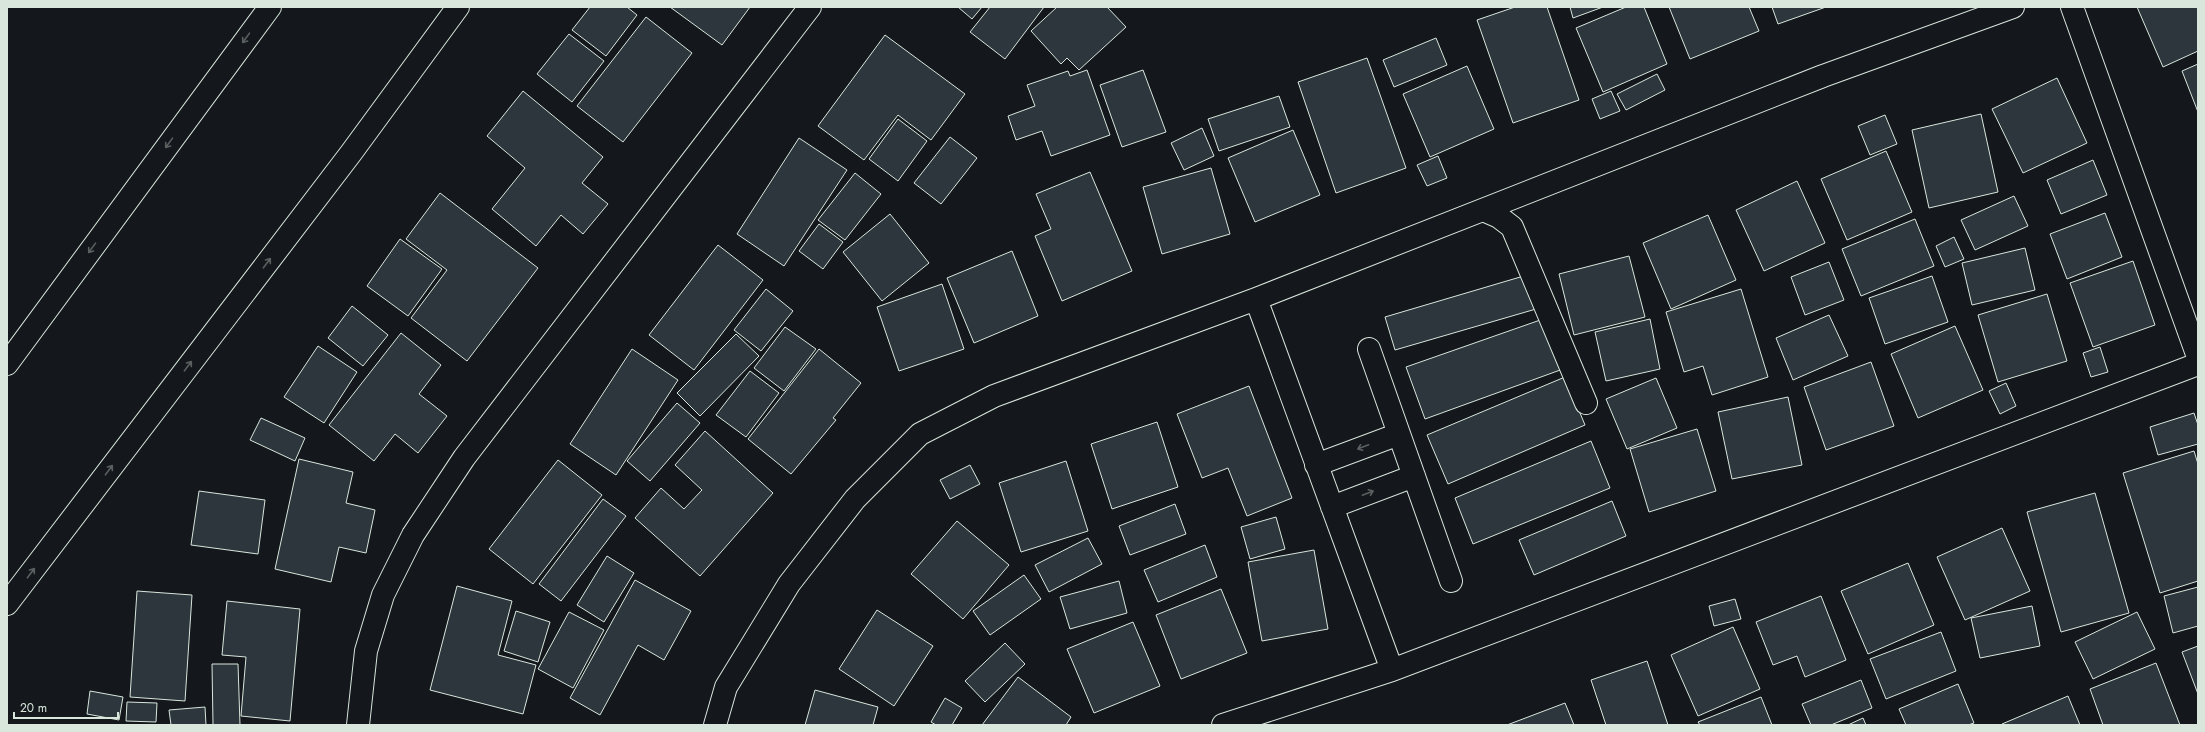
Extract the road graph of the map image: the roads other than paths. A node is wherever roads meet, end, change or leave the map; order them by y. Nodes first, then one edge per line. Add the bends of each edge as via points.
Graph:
1 (270, 7) edge
2 (458, 7) edge
3 (810, 7) edge
4 (2014, 7) edge
5 (2072, 7) edge
6 (1482, 210) junction
7 (1256, 299) junction
8 (1369, 349) dead end
9 (2198, 356) edge
10 (7, 364) edge
11 (2198, 364) edge
12 (1586, 403) dead end
13 (1399, 434) junction
14 (1316, 465) junction
15 (1414, 476) junction
16 (1332, 506) junction
17 (1451, 581) dead end
18 (7, 604) edge
19 (1392, 670) junction
20 (358, 725) edge
21 (715, 725) edge
22 (1223, 725) edge

1 -> 10 street
18 -> 2 street via 351,153
3 - 20 street via 464,458 413,535 383,595 366,651
4 - 6 street via 1823,76
5 - 9 street
6 - 7 street
6 - 12 street via 1499,217 1512,227
7 - 14 street
7 - 21 street via 994,396 920,434 855,499 789,584 726,687
8 - 13 street
11 - 19 street
13 -> 14 street
13 - 15 street
14 - 16 street
16 -> 15 street
15 - 17 street
16 - 19 street
19 - 22 street

